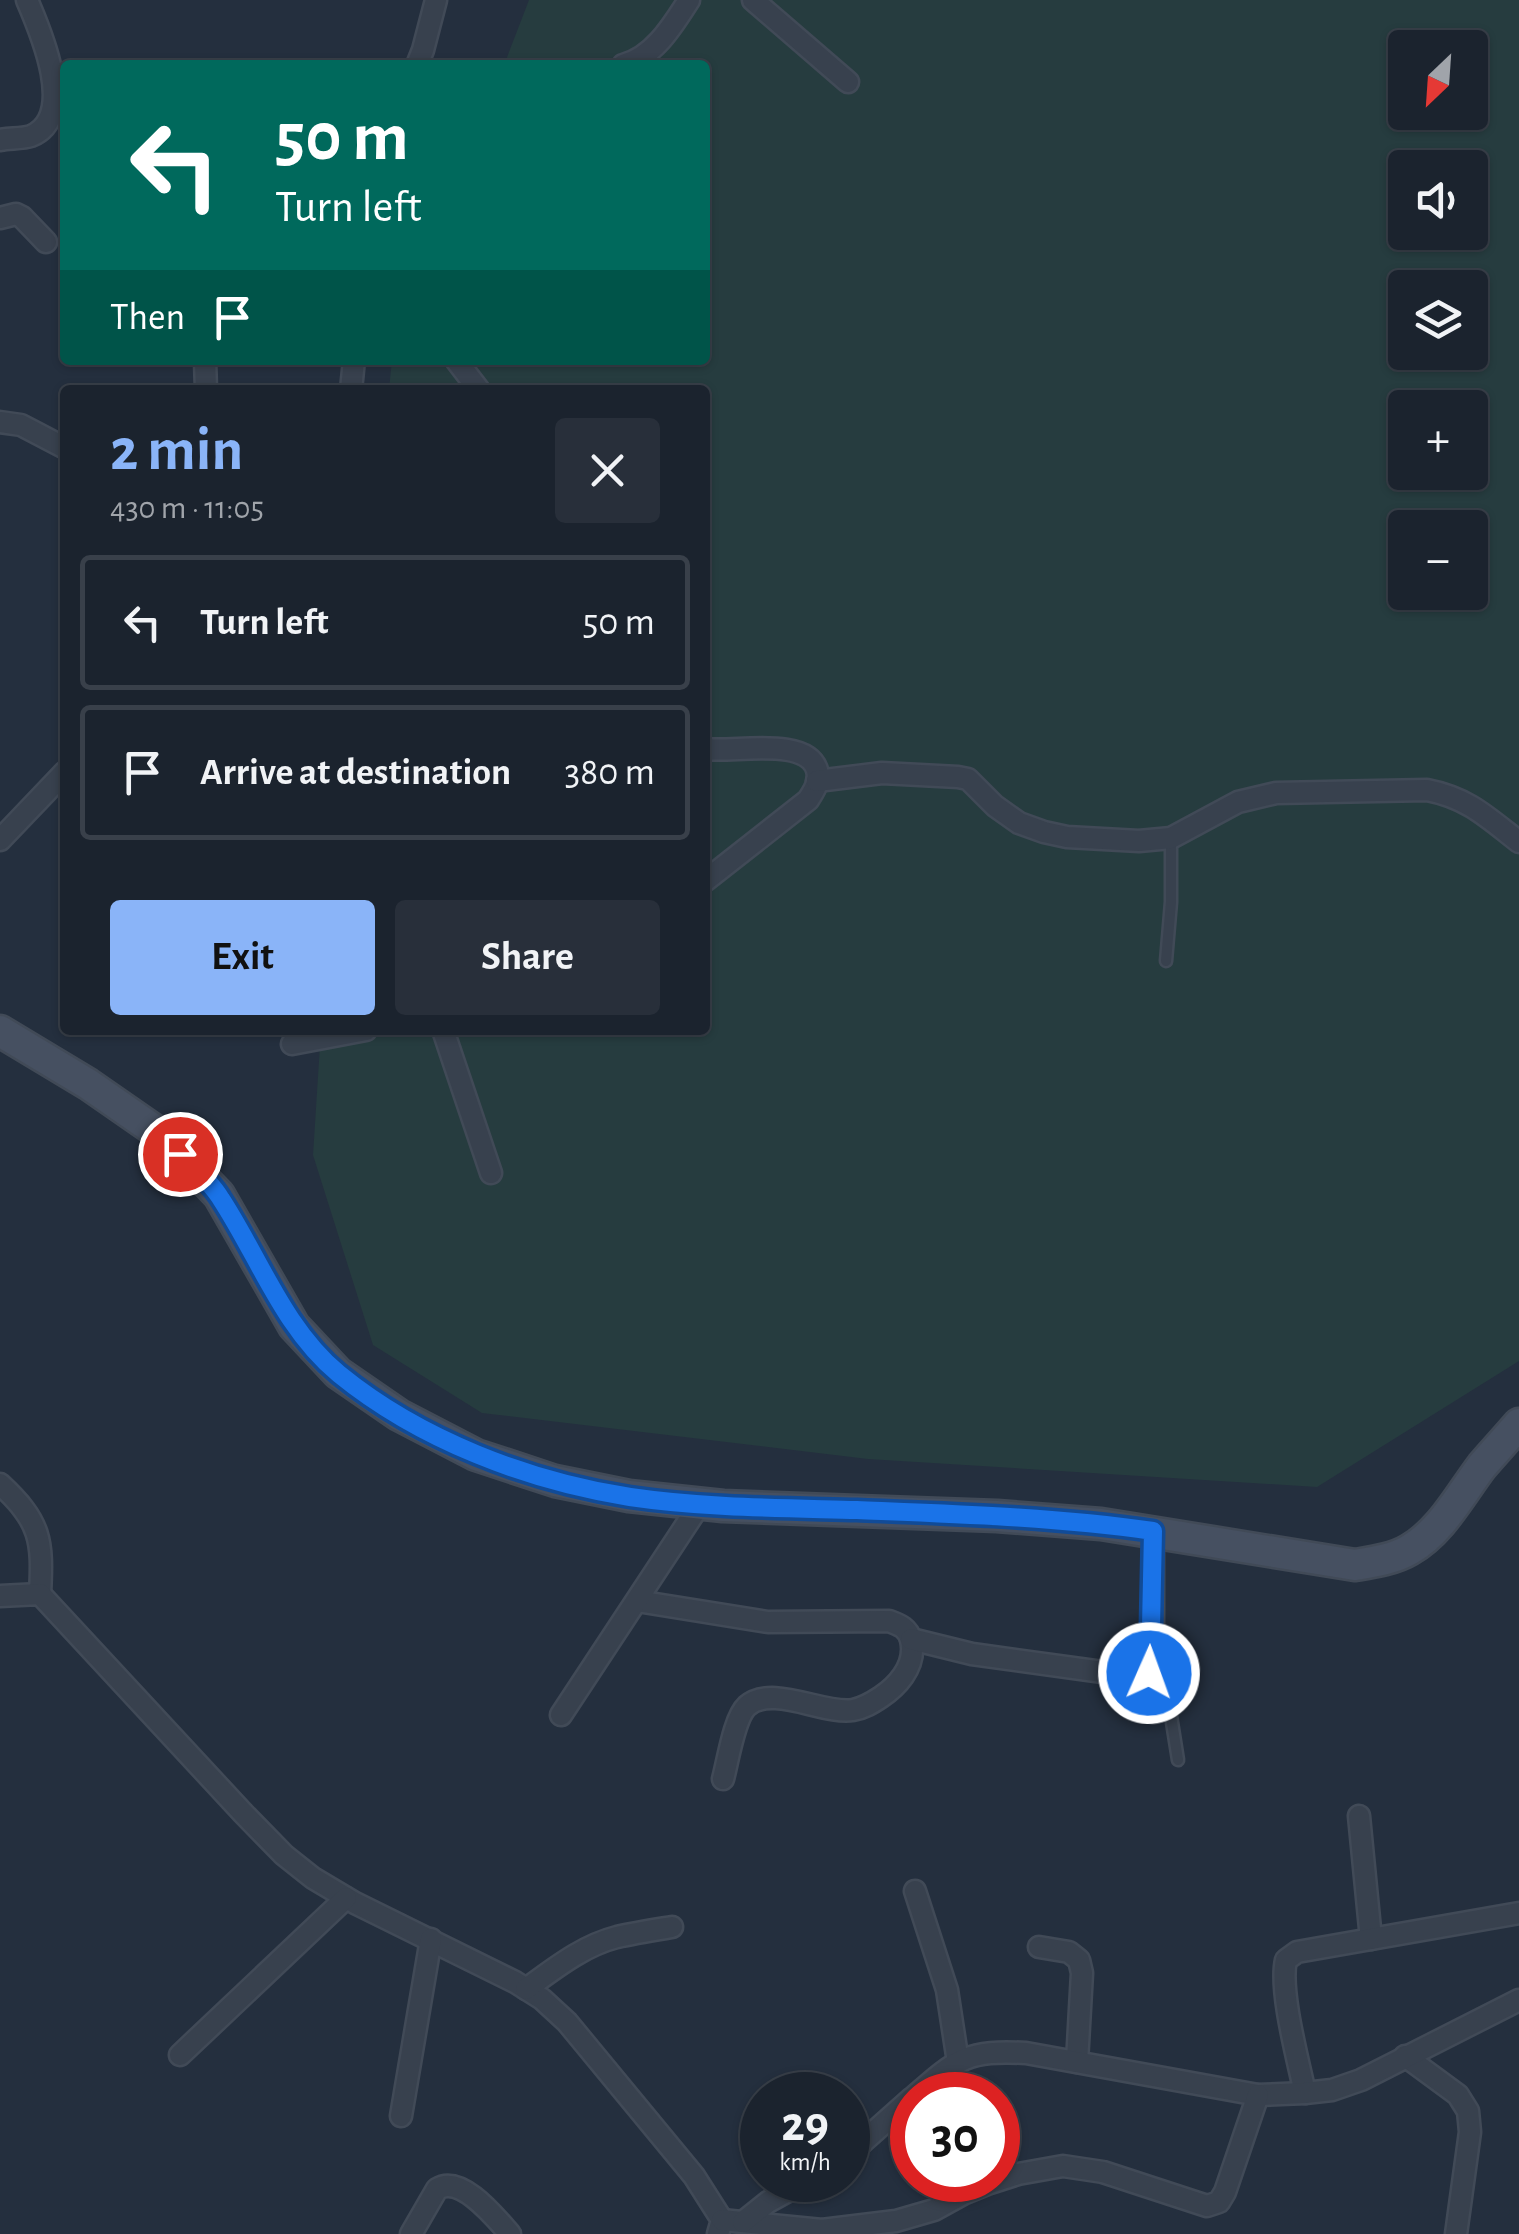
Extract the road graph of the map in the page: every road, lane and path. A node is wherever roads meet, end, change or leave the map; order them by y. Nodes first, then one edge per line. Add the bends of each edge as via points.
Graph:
1 (27, 0) edge
2 (436, 0) edge
3 (689, 0) edge
4 (753, 0) edge
5 (419, 60) edge
6 (637, 60) edge
7 (848, 82) dead end
8 (0, 140) edge
9 (0, 218) edge
10 (46, 242) dead end
11 (460, 365) edge
12 (475, 385) edge
13 (0, 422) edge
14 (60, 445) edge
15 (710, 750) edge
16 (60, 777) edge
17 (818, 781) junction
18 (1171, 838) junction
19 (0, 840) edge
20 (1519, 842) edge
21 (710, 877) edge
22 (1166, 960) dead end
23 (0, 1030) edge
24 (340, 1035) edge
25 (445, 1035) edge
26 (292, 1044) dead end
27 (491, 1173) dead end
28 (1519, 1424) edge
29 (0, 1484) edge
30 (700, 1504) junction
31 (1153, 1531) junction
32 (40, 1594) junction
33 (0, 1596) edge
34 (637, 1601) junction
35 (911, 1639) junction
36 (1149, 1673) junction
37 (561, 1714) dead end
38 (1178, 1760) dead end
39 (723, 1778) dead end
40 (1359, 1816) dead end
41 (915, 1891) dead end
42 (346, 1898) junction
43 (1519, 1912) edge
44 (672, 1927) dead end
45 (431, 1940) junction
46 (1371, 1940) junction
47 (1040, 1947) dead end
48 (526, 1989) junction
49 (1519, 2000) edge
50 (180, 2055) dead end
51 (1405, 2056) junction
52 (958, 2062) junction
53 (1078, 2062) junction
54 (942, 2072) edge
55 (1305, 2093) junction
56 (1258, 2095) junction
57 (401, 2116) dead end
58 (890, 2117) edge
59 (870, 2135) edge
60 (768, 2202) edge
61 (728, 2225) edge
62 (411, 2234) edge
63 (510, 2234) edge
64 (1456, 2234) edge

1 - 8 street via 47,46 51,115 31,136
2 - 5 street
3 - 6 street
4 - 7 street
9 - 10 street via 22,217
11 - 12 street
13 - 14 street
15 - 17 street via 795,750 811,760
16 - 19 street
17 - 18 street via 882,773 958,776 1019,822 1044,832
17 - 21 street via 808,800
18 - 20 street via 1238,802 1276,793 1427,790 1468,803
18 - 22 lane
23 - 30 main road via 160,1134 219,1194 294,1326 338,1373 399,1415 476,1455 555,1481
24 - 26 street
25 - 27 street
28 - 31 main road via 1429,1534 1408,1551 1377,1561 1355,1565
29 - 32 street via 23,1505 38,1533
30 - 31 main road via 997,1516
30 - 34 street
31 - 36 street
32 - 33 street
32 - 42 street via 284,1855
34 - 35 street via 768,1622 889,1621
34 - 37 street
35 - 36 street via 992,1658 1138,1677
35 - 39 street via 906,1671 868,1706 830,1710 776,1698 745,1708
36 - 38 lane via 1171,1716
40 - 46 street
41 - 52 street via 947,1990
42 - 45 street
42 - 50 street
43 - 46 street
44 - 48 street via 594,1946
45 - 48 street
45 - 57 street
46 - 55 street via 1297,1952 1286,1960
47 - 53 street via 1079,1960
48 - 61 street via 567,2022
49 - 51 street
51 - 55 street via 1361,2080
51 - 64 street via 1458,2095 1468,2111
52 - 53 street via 996,2052
52 - 54 street
53 - 56 street
55 - 56 street
56 - 61 street via 1225,2192 1207,2206 1064,2166 990,2183 896,2221 822,2230
58 - 59 street
60 - 61 street
62 - 63 street via 444,2184 466,2191

